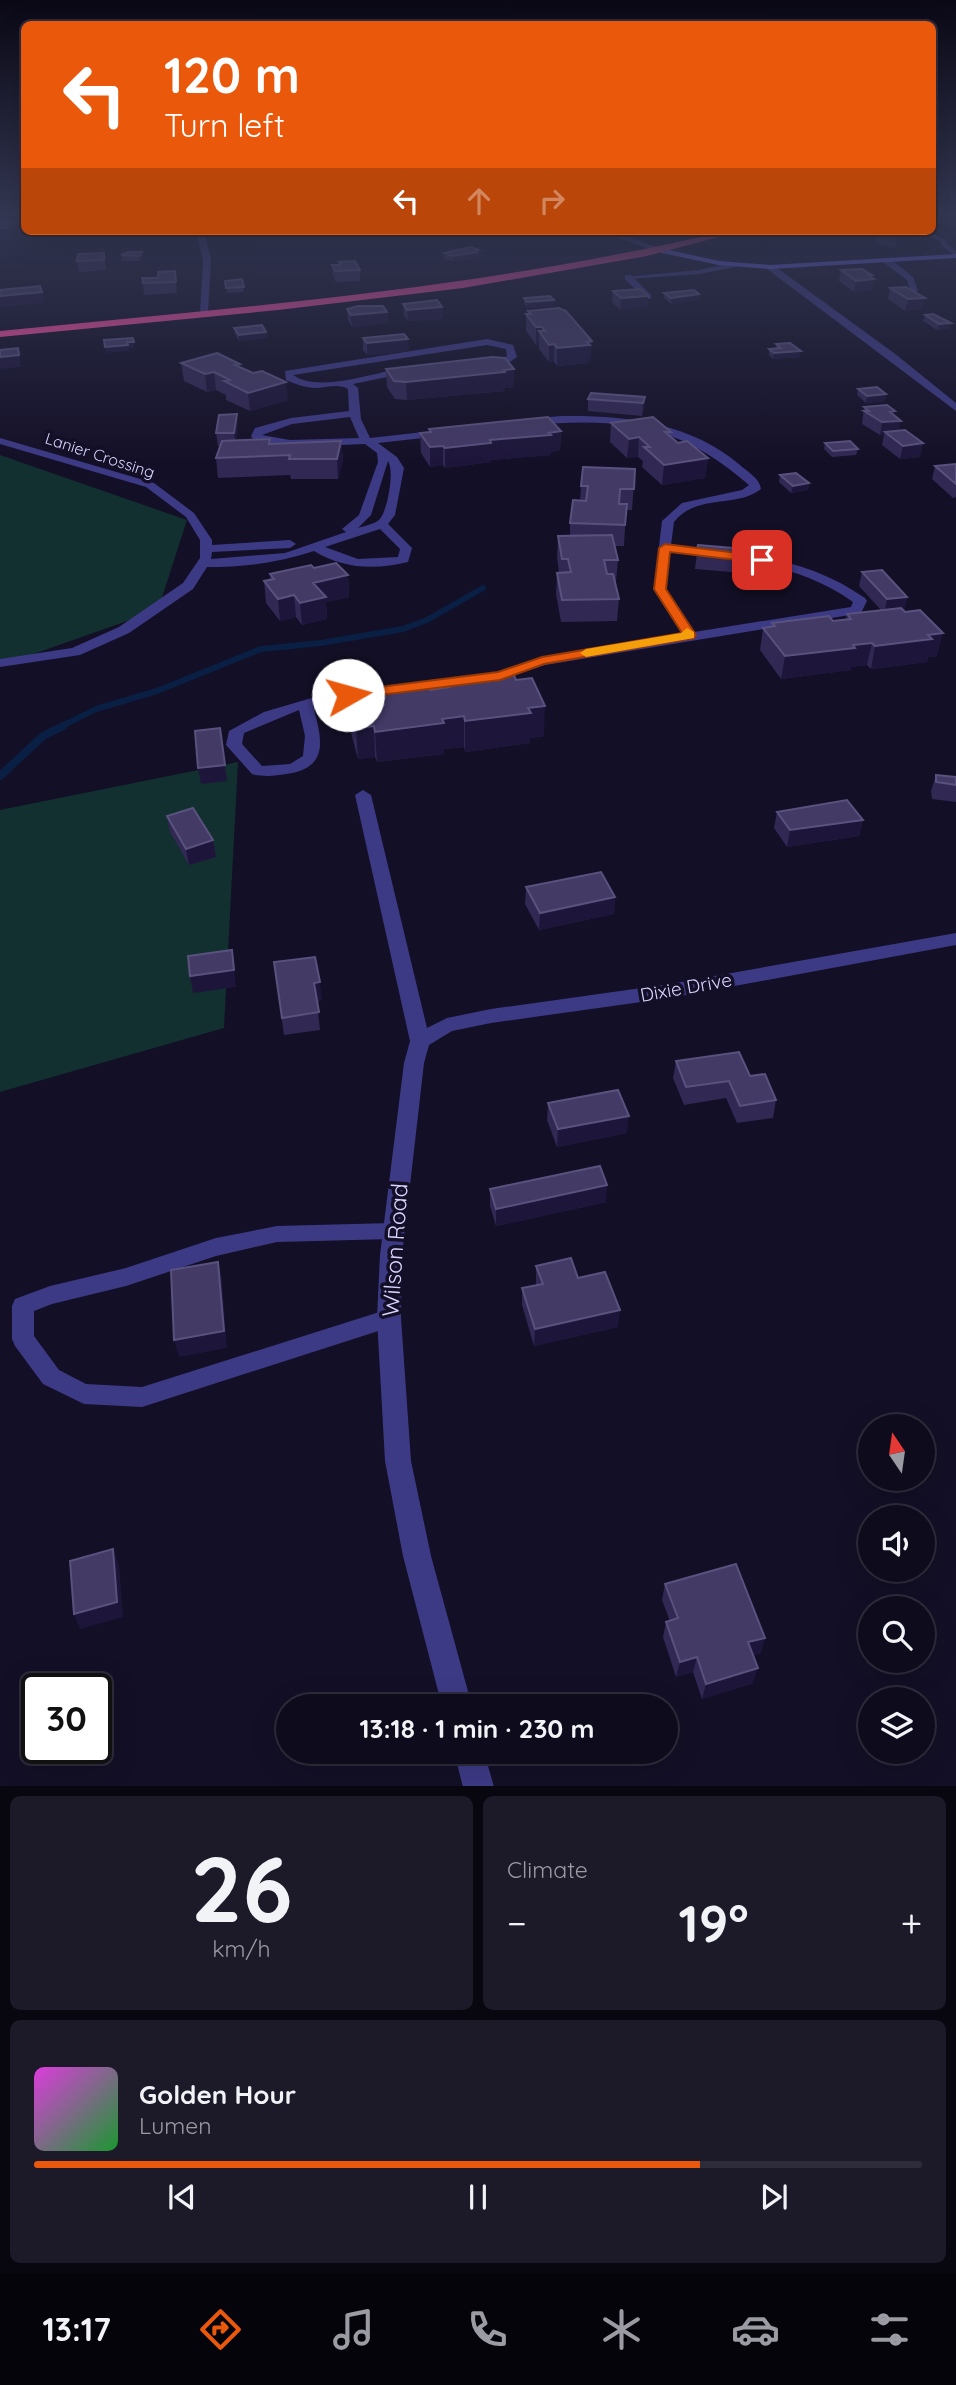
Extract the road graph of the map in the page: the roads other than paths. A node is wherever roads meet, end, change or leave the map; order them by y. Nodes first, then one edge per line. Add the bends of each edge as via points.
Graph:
1 (205, 297) edge
2 (343, 297) edge
3 (811, 297) edge
4 (204, 313) junction
5 (0, 334) edge
6 (344, 382) junction
7 (956, 398) edge
8 (944, 399) junction
9 (956, 408) edge
10 (354, 414) junction
11 (515, 424) edge
12 (455, 431) edge
13 (368, 440) junction
14 (0, 441) edge
15 (382, 454) junction
16 (382, 524) junction
17 (316, 547) junction
18 (665, 548) junction
19 (206, 549) junction
20 (202, 563) junction
21 (689, 635) junction
22 (0, 663) edge
23 (305, 703) junction
24 (363, 795) dead end
25 (956, 939) edge
26 (420, 1041) junction
27 (392, 1231) junction
28 (389, 1318) junction
29 (454, 1694) edge
30 (472, 1764) edge
31 (479, 1786) edge

1 - 4 street
2 - 4 highway
3 - 8 street
4 - 5 highway
6 - 6 street via 306,385 289,378 288,373 487,342 510,347 512,352 512,358 504,363 410,370
6 - 10 street via 353,388
7 - 8 street
8 - 9 street
10 - 13 street
10 - 13 street via 291,421 259,430 256,436 280,444
11 - 18 street via 607,418 657,425 695,442 755,484 748,492 709,497 674,511
12 - 13 street
13 - 15 street
14 - 19 street, Lanier Crossing via 150,485 190,515 201,528
15 - 16 street via 396,462 399,477 389,515
15 - 19 street via 362,521 297,544
16 - 17 street
16 - 17 street via 406,548 404,559 355,563 330,557
17 - 20 street via 258,561
18 - 21 street via 660,589
18 - 21 street via 803,570 831,580 860,601 856,610
19 - 20 street
20 - 22 street via 188,586 124,630 75,652
21 - 23 street via 542,661 500,676
23 - 23 street via 269,713 237,731 234,745 258,771 287,772 305,763 314,749
24 - 26 street, Wilson Road
25 - 26 street, Dixie Drive via 670,991 491,1016 447,1025
26 - 27 street, Wilson Road
27 - 28 street, Wilson Road
27 - 28 lane via 278,1234 50,1295 23,1306 23,1339 51,1377 84,1394 142,1397
28 - 29 street, Wilson Road via 398,1461 417,1556
30 - 31 street

